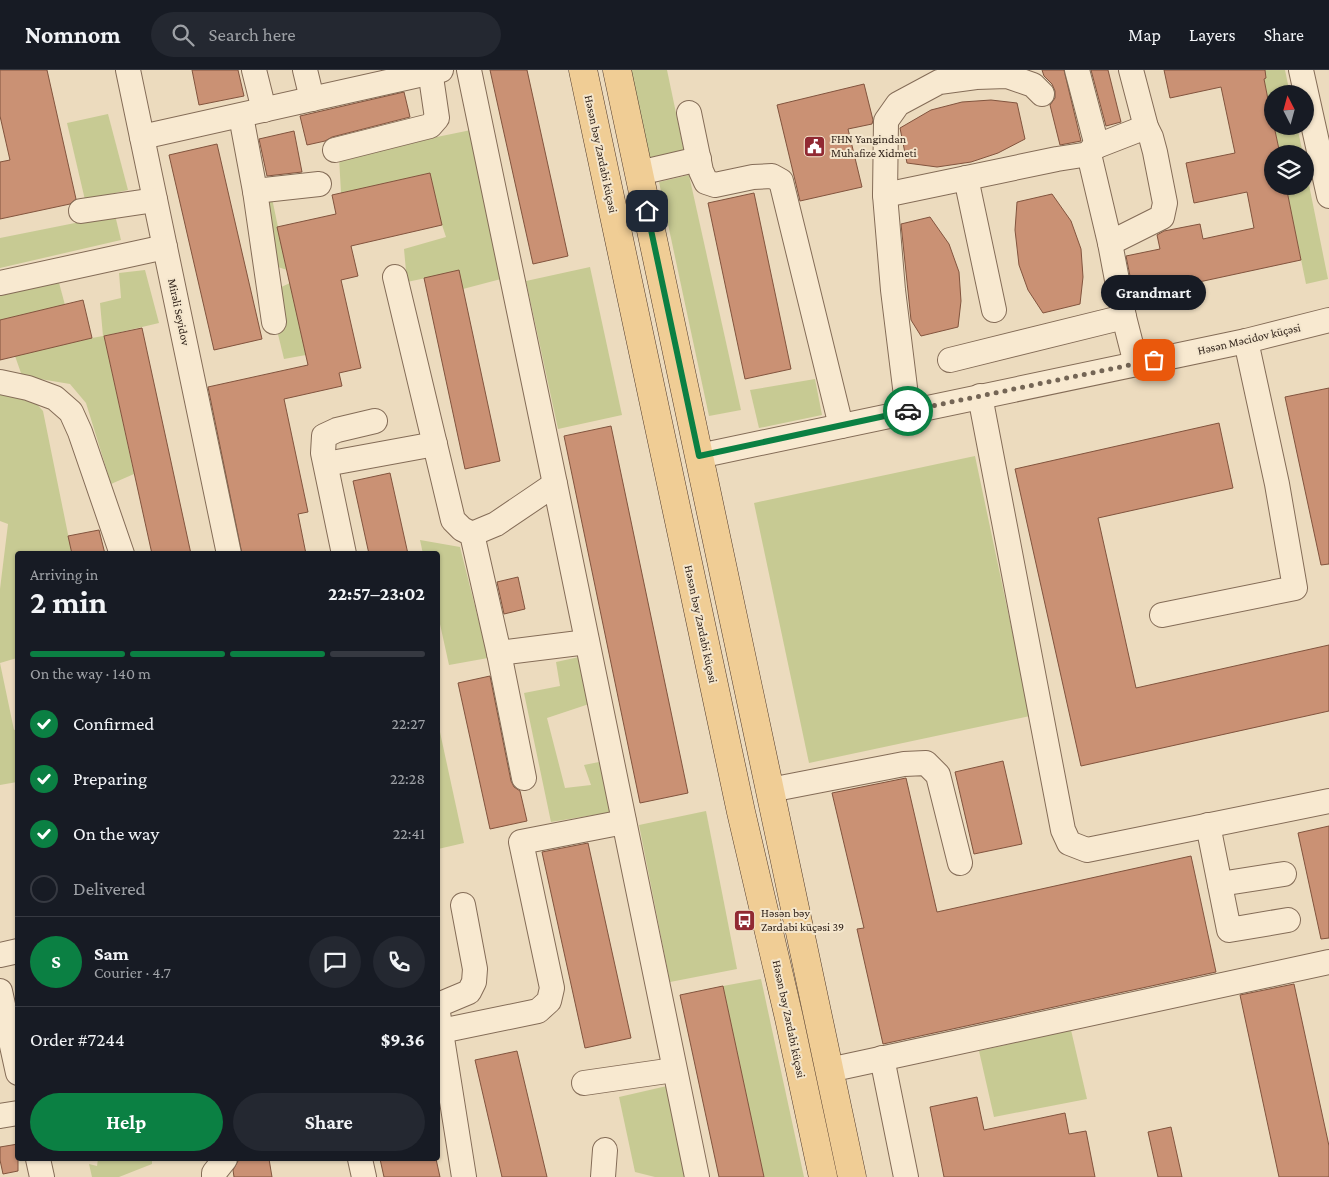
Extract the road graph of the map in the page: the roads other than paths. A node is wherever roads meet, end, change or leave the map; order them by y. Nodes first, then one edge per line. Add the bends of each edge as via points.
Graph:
1 (128, 70) edge
2 (254, 70) edge
3 (305, 70) edge
4 (469, 70) edge
5 (583, 70) edge
6 (617, 70) edge
7 (1077, 70) edge
8 (1131, 70) edge
9 (1301, 70) edge
10 (434, 71) edge
11 (393, 75) edge
12 (1042, 94) dead end
13 (312, 99) junction
14 (264, 110) junction
15 (689, 113) dead end
16 (241, 116) junction
17 (1146, 127) junction
18 (142, 138) junction
19 (334, 150) dead end
20 (1093, 150) junction
21 (698, 159) junction
22 (638, 173) junction
23 (966, 178) junction
24 (319, 184) dead end
25 (255, 191) junction
26 (885, 195) junction
27 (1329, 196) edge
28 (155, 200) junction
29 (81, 211) dead end
30 (1110, 243) junction
31 (165, 246) junction
32 (395, 277) dead end
33 (0, 283) edge
34 (994, 310) dead end
35 (1124, 317) junction
36 (1329, 320) edge
37 (274, 322) dead end
38 (1246, 341) junction
39 (950, 360) dead end
40 (1136, 364) junction
41 (0, 382) edge
42 (980, 396) junction
43 (908, 412) junction
44 (375, 421) dead end
45 (842, 426) junction
46 (435, 444) junction
47 (699, 456) junction
48 (326, 464) junction
49 (555, 484) junction
50 (472, 534) junction
51 (121, 551) edge
52 (228, 551) edge
53 (343, 551) edge
54 (1162, 615) dead end
55 (587, 642) junction
56 (499, 653) junction
57 (524, 778) dead end
58 (770, 790) junction
59 (1329, 801) edge
60 (624, 822) junction
61 (1208, 825) junction
62 (960, 863) dead end
63 (1284, 874) dead end
64 (1220, 884) junction
65 (463, 905) dead end
66 (1288, 920) dead end
67 (15, 952) edge
68 (0, 955) edge
69 (1329, 962) edge
70 (0, 990) edge
71 (440, 1004) edge
72 (440, 1022) edge
73 (882, 1058) junction
74 (15, 1059) edge
75 (674, 1070) junction
76 (829, 1070) junction
77 (584, 1083) dead end
78 (15, 1114) edge
79 (0, 1116) edge
80 (604, 1150) dead end
81 (38, 1161) edge
82 (360, 1161) edge
83 (42, 1177) edge
84 (364, 1177) edge
85 (464, 1177) edge
86 (603, 1177) edge
87 (696, 1177) edge
88 (823, 1177) edge
89 (852, 1177) edge
90 (906, 1177) edge

1 - 18 street, Mirəli Seyidov
2 - 14 street
3 - 13 street
4 - 49 street
5 - 88 main road, Həsən bəy Zərdabi küçəsi
6 - 22 main road
7 - 20 street
8 - 17 street
9 - 27 street
10 - 11 street
10 - 19 street via 437,118 430,126
11 - 13 street
12 - 26 street via 1033,86 1006,76 976,77 939,82 898,104 886,122
13 - 14 street
14 - 16 street
15 - 21 street
16 - 18 street
16 - 25 street
17 - 20 street
17 - 30 street via 1166,203 1162,217
18 - 28 street, Mirəli Seyidov
20 - 23 street
20 - 30 street
21 - 22 street
21 - 45 street via 706,182 715,185 753,177 772,176 781,181
22 - 47 main road
23 - 26 street
23 - 34 street
24 - 25 street
25 - 37 street
26 - 43 street
28 - 29 street
28 - 31 street, Mirəli Seyidov
30 - 35 street
31 - 33 street
31 - 52 street, Mirəli Seyidov
32 - 46 street
35 - 39 street
35 - 40 street
36 - 38 street, Həsən Məcidov küçəsi
38 - 40 street, Həsən Məcidov küçəsi
38 - 54 street via 1277,484 1295,588
40 - 42 street, Həsən Məcidov küçəsi
41 - 51 street via 54,398 71,412
42 - 43 street, Həsən Məcidov küçəsi
42 - 61 street via 1062,830 1069,843 1087,850
43 - 45 street, Həsən Məcidov küçəsi
44 - 48 street via 324,436
45 - 47 street, Həsən Məcidov küçəsi
46 - 48 street
46 - 50 street via 453,520
47 - 58 main road
48 - 53 street
49 - 50 street via 496,524
49 - 55 street
50 - 56 street
55 - 56 street
55 - 60 street
56 - 57 street
58 - 62 street via 904,764 926,763 938,775
58 - 76 main road
59 - 61 street
60 - 72 street via 521,842 552,988 550,1001 538,1011
60 - 75 street
61 - 64 street
63 - 64 street
64 - 66 street via 1228,930
65 - 71 street via 475,969 474,982 469,992
67 - 68 street
69 - 73 street
70 - 74 street
72 - 85 street
73 - 76 street
73 - 90 street
75 - 77 street
75 - 87 street
76 - 89 main road
78 - 79 street
80 - 86 street
81 - 83 street
82 - 84 street

